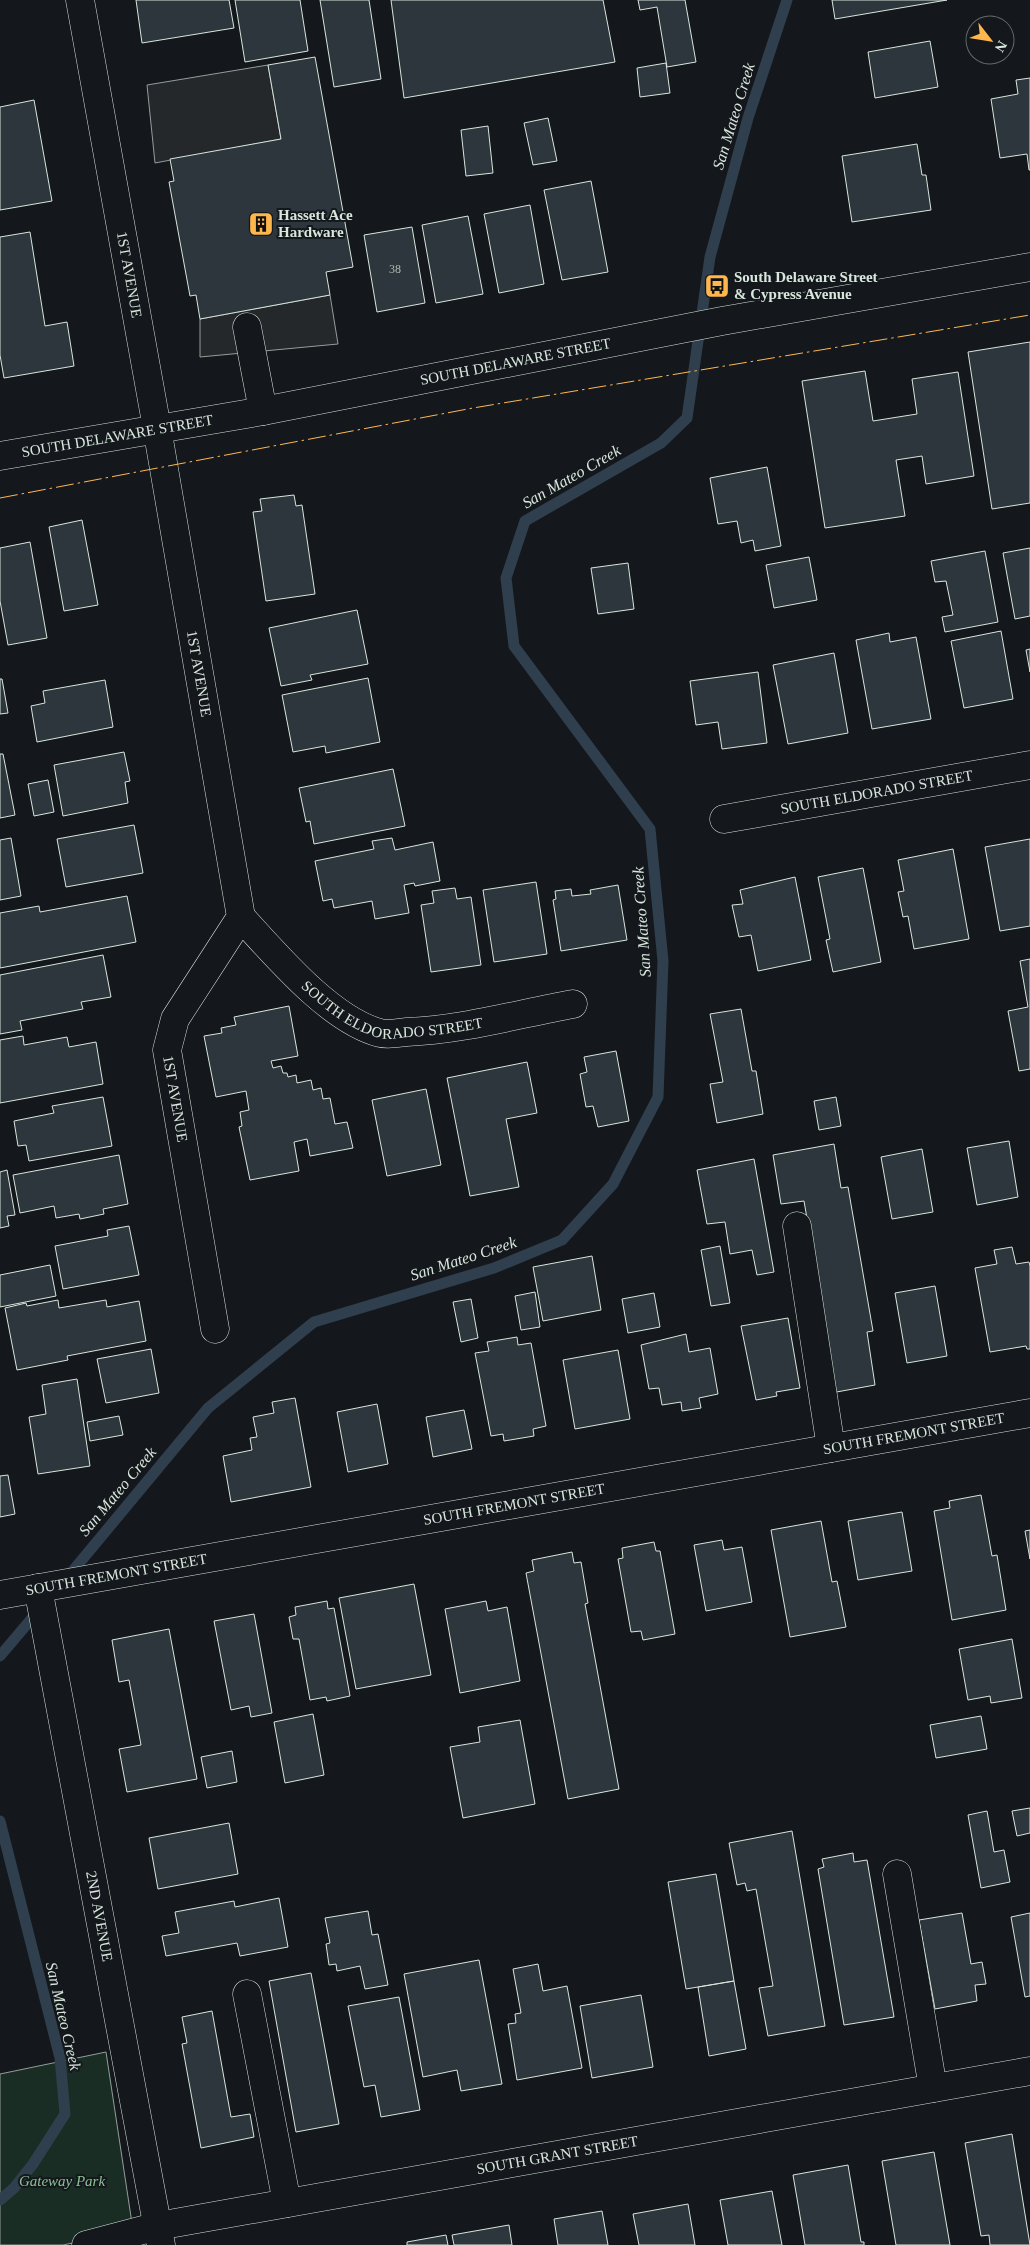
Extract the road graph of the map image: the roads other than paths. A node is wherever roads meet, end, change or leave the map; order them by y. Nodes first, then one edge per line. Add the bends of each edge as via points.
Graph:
1 (80, 0) edge
2 (1030, 267) edge
3 (247, 327) dead end
4 (263, 411) junction
5 (157, 428) junction
6 (0, 456) edge
7 (1030, 765) edge
8 (724, 819) dead end
9 (241, 917) junction
10 (572, 1004) dead end
11 (797, 1226) dead end
12 (215, 1329) dead end
13 (1030, 1413) edge
14 (831, 1448) junction
15 (38, 1588) junction
16 (2, 1594) edge
17 (898, 1874) dead end
18 (247, 1994) dead end
19 (1030, 2071) edge
20 (933, 2088) junction
21 (287, 2202) junction
22 (159, 2236) edge
23 (86, 2245) edge

1 - 5 street, 1ST AVENUE
2 - 4 street, SOUTH DELAWARE STREET via 629,339
3 - 4 street
4 - 5 street, SOUTH DELAWARE STREET
5 - 6 street, SOUTH DELAWARE STREET
5 - 9 street, 1ST AVENUE
7 - 8 street, SOUTH ELDORADO STREET
9 - 10 street, SOUTH ELDORADO STREET via 289,969 328,1003 354,1022 382,1034 432,1031
9 - 12 street, 1ST AVENUE via 175,1019 167,1050
11 - 14 street
13 - 14 street, SOUTH FREMONT STREET
14 - 15 street, SOUTH FREMONT STREET
15 - 16 street, SOUTH FREMONT STREET
15 - 22 street, 2ND AVENUE
17 - 20 street
18 - 21 street
19 - 20 street, SOUTH GRANT STREET
20 - 21 street, SOUTH GRANT STREET
21 - 22 street, SOUTH GRANT STREET
22 - 23 street, SOUTH GRANT STREET

